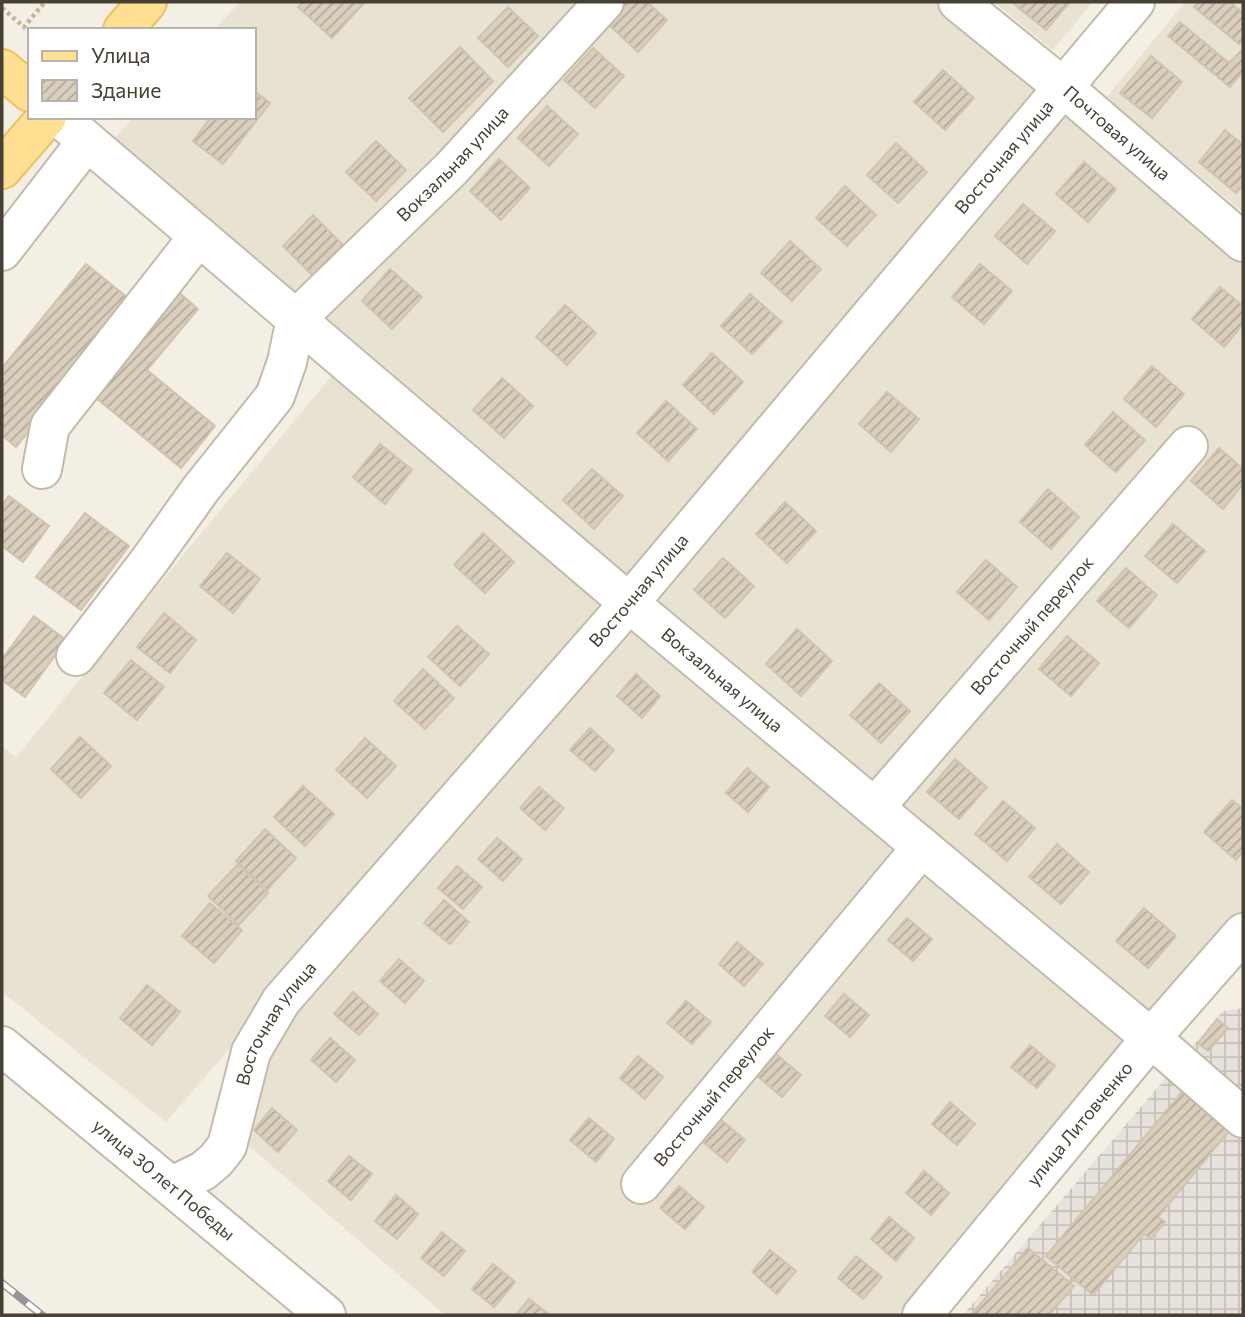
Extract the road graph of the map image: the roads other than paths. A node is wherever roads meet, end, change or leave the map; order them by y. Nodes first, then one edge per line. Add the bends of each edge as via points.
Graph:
1 (147, 2) edge
2 (604, 2) edge
3 (958, 2) edge
4 (1135, 2) edge
5 (125, 28) edge
6 (2, 69) edge
7 (1064, 88) junction
8 (28, 90) edge
9 (45, 119) edge
10 (73, 129) edge
11 (2, 169) edge
12 (199, 236) junction
13 (1243, 242) edge
14 (2, 251) edge
15 (296, 318) junction
16 (1188, 446) dead end
17 (42, 469) dead end
18 (629, 603) junction
19 (76, 656) dead end
20 (875, 807) junction
21 (922, 847) junction
22 (1243, 933) edge
23 (1151, 1038) junction
24 (2, 1046) edge
25 (1243, 1118) edge
26 (641, 1184) dead end
27 (172, 1186) junction
28 (326, 1315) edge
29 (922, 1315) edge

1 - 5 main road
2 - 15 street, Вокзальная улица via 451,169
3 - 7 street, Почтовая улица
4 - 7 street, Восточная улица
6 - 8 main road
7 - 13 street, Почтовая улица
7 - 18 street, Восточная улица
9 - 11 main road
10 - 12 street, Вокзальная улица
10 - 14 street
12 - 15 street, Вокзальная улица
12 - 17 street via 50,426
15 - 18 street, Вокзальная улица
15 - 19 street via 275,396
16 - 20 street, Восточный переулок
18 - 20 street, Вокзальная улица
18 - 27 street, Восточная улица via 281,1000 251,1052 227,1146 203,1171
20 - 21 street, Вокзальная улица
21 - 23 street, Вокзальная улица
21 - 26 street, Восточный переулок
22 - 23 street, улица Литовченко
23 - 25 street, Вокзальная улица
23 - 29 street, улица Литовченко
24 - 27 street, улица 30 лет Победы
27 - 28 street, улица 30 лет Победы

